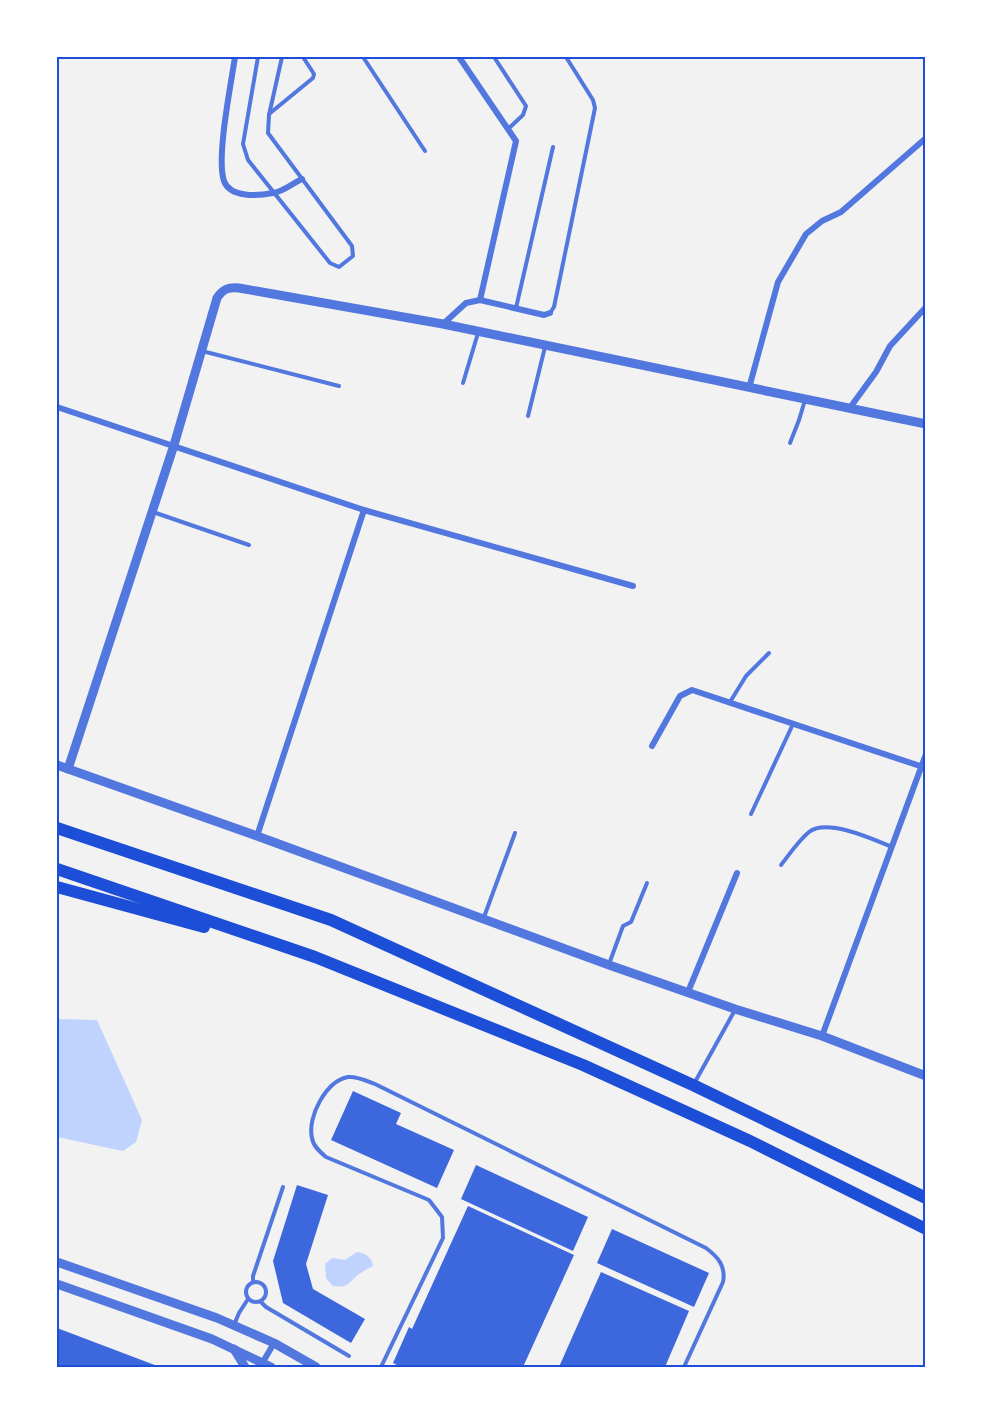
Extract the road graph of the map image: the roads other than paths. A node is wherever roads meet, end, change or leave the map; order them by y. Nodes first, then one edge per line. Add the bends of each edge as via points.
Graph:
1 (235, 57) edge
2 (258, 57) edge
3 (282, 57) edge
4 (303, 57) edge
5 (363, 57) edge
6 (459, 57) edge
7 (494, 57) edge
8 (566, 57) edge
9 (269, 115) junction
10 (508, 129) junction
11 (926, 138) edge
12 (553, 147) dead end
13 (425, 151) dead end
14 (302, 179) junction
15 (274, 193) junction
16 (480, 300) junction
17 (926, 307) edge
18 (516, 309) junction
19 (550, 313) joint
20 (443, 324) junction
21 (478, 332) junction
22 (546, 346) junction
23 (201, 351) junction
24 (464, 383) dead end
25 (339, 386) dead end
26 (749, 388) junction
27 (805, 400) junction
28 (57, 407) edge
29 (849, 409) junction
30 (528, 416) dead end
31 (926, 424) edge
32 (790, 443) dead end
33 (174, 445) junction
34 (364, 510) junction
35 (152, 512) junction
36 (249, 545) dead end
37 (633, 586) dead end
38 (770, 653) dead end
39 (730, 702) junction
40 (793, 723) junction
41 (652, 746) dead end
42 (926, 754) edge
43 (57, 765) edge
44 (923, 767) edge
45 (68, 769) junction
46 (751, 814) dead end
47 (57, 828) edge
48 (515, 833) dead end
49 (256, 836) junction
50 (892, 847) junction
51 (781, 865) dead end
52 (57, 869) edge
53 (737, 873) dead end
54 (646, 883) dead end
55 (57, 887) edge
56 (483, 918) junction
57 (315, 957) junction
58 (609, 965) junction
59 (688, 992) junction
60 (735, 1009) junction
61 (822, 1036) junction
62 (926, 1076) edge
63 (693, 1086) junction
64 (283, 1187) dead end
65 (926, 1198) edge
66 (926, 1229) edge
67 (57, 1262) edge
68 (253, 1282) junction
69 (57, 1284) edge
70 (248, 1299) junction
71 (261, 1302) junction
72 (234, 1326) junction
73 (274, 1343) junction
74 (234, 1349) junction
75 (349, 1356) dead end
76 (265, 1365) edge
77 (382, 1366) edge
78 (245, 1367) edge
79 (315, 1367) edge
80 (684, 1367) edge

1 - 15 street via 221,162 224,182 231,191 243,195
2 - 15 lane via 243,144 248,160
3 - 9 lane
4 - 9 lane via 313,78
5 - 13 lane
6 - 10 street
7 - 10 lane via 526,106 523,115
8 - 19 lane via 595,108
9 - 14 lane via 267,132
10 - 16 street via 516,141
11 - 26 street via 841,212 806,234 778,282
12 - 18 lane
14 - 15 street
14 - 15 lane via 352,246 353,256 343,265 330,263
16 - 18 street
16 - 20 street via 466,303
17 - 29 street via 890,346
18 - 19 street
20 - 21 street
20 - 23 street via 230,287 217,298
21 - 22 street
21 - 24 lane
22 - 26 street
22 - 30 lane
23 - 25 lane
23 - 33 street
26 - 27 street
27 - 29 street
27 - 32 lane
28 - 33 street
29 - 31 street
33 - 34 street
33 - 35 street
34 - 37 street
34 - 49 street
35 - 36 lane
35 - 45 street
38 - 39 lane via 746,675
39 - 40 street
39 - 41 street via 692,690 685,692
40 - 44 street
40 - 46 lane
42 - 44 street
43 - 45 street
44 - 50 street
45 - 49 street
47 - 63 highway via 331,920
48 - 56 lane
49 - 56 street
50 - 51 lane via 838,828 819,829 810,831
50 - 61 street
52 - 57 highway
53 - 59 street
54 - 58 lane via 631,922 623,926
55 - 57 highway
56 - 58 street
57 - 66 highway via 583,1065 750,1141
58 - 59 street
59 - 60 street
60 - 61 street
60 - 63 lane
61 - 62 street
63 - 65 highway
64 - 68 lane
67 - 72 street
68 - 70 lane via 245,1290
68 - 71 lane via 265,1287
69 - 74 street
70 - 71 lane
70 - 72 lane
71 - 75 lane
72 - 73 street
73 - 76 street
73 - 79 street
74 - 76 street
74 - 78 street
77 - 80 lane via 443,1238 443,1225 442,1217 429,1200 317,1150 311,1130 320,1101 328,1088 350,1077 375,1084 718,1257 723,1282

